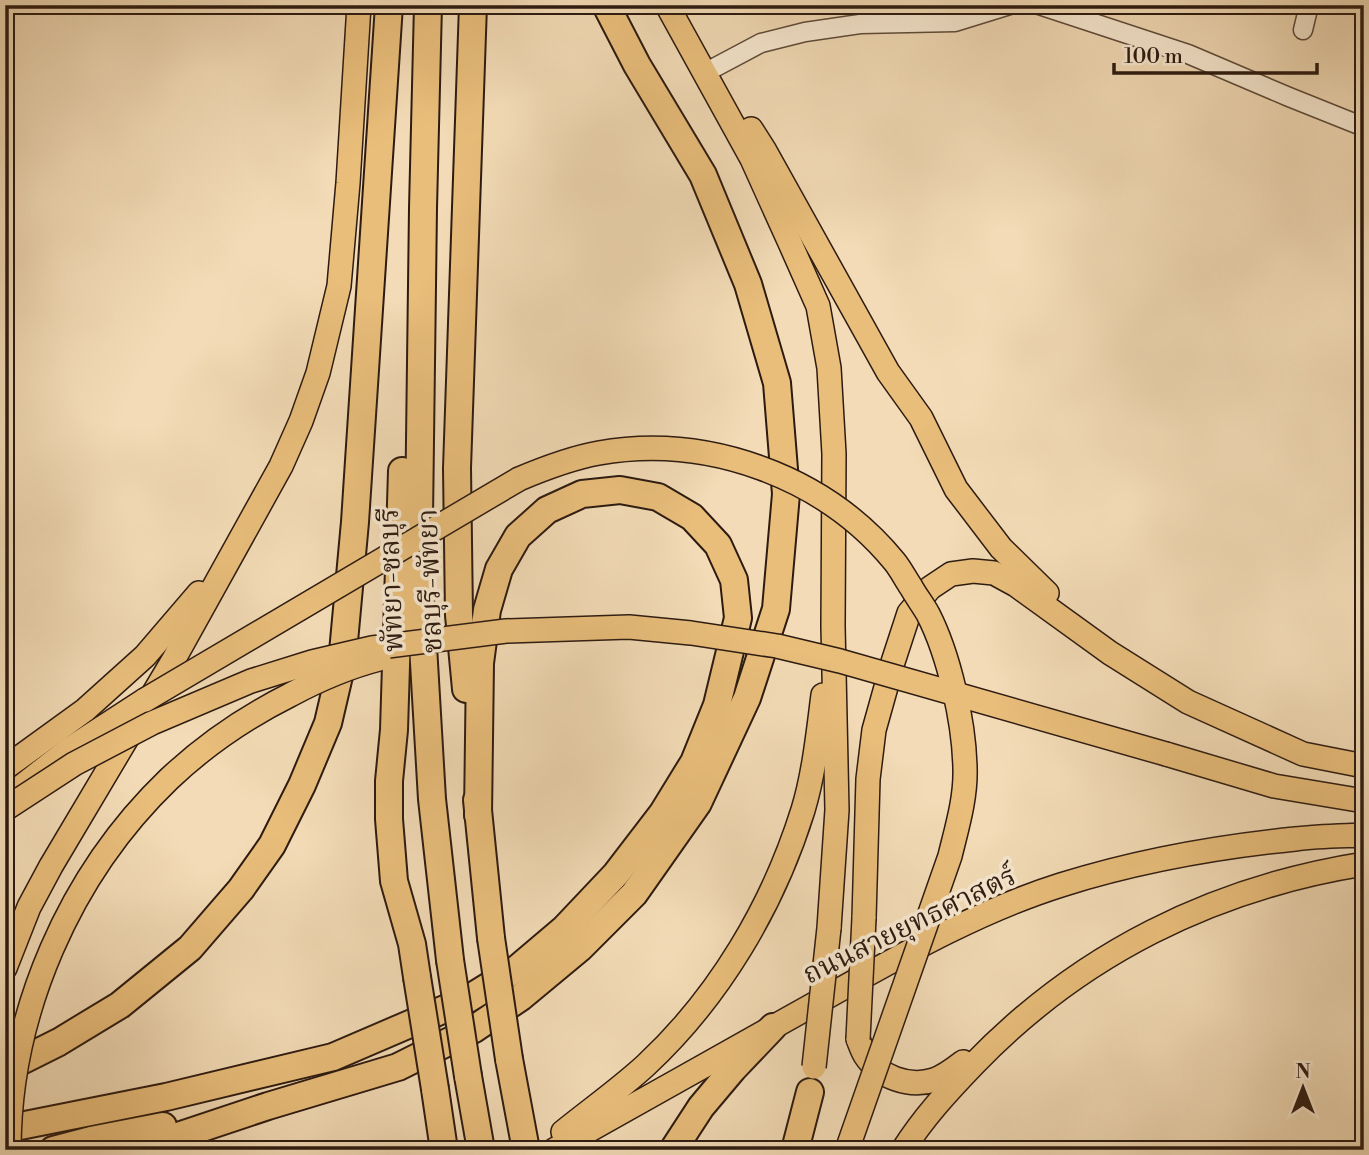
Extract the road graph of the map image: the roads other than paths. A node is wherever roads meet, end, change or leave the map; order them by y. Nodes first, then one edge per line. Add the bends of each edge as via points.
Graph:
1 (359, 5) edge
2 (389, 5) edge
3 (428, 5) edge
4 (472, 5) edge
5 (606, 5) edge
6 (669, 5) edge
7 (1010, 5) edge
8 (1039, 5) edge
9 (1309, 5) edge
10 (1303, 30) dead end
11 (712, 69) junction
12 (1364, 127) edge
13 (423, 208) junction
14 (231, 556) junction
15 (833, 626) junction
16 (506, 631) junction
17 (1110, 653) junction
18 (1364, 766) edge
19 (5, 768) edge
20 (5, 799) edge
21 (1364, 801) edge
22 (5, 809) edge
23 (478, 816) junction
24 (1364, 835) edge
25 (1364, 864) edge
26 (5, 968) edge
27 (1032, 1009) junction
28 (773, 1027) junction
29 (5, 1069) edge
30 (812, 1079) junction
31 (268, 1106) junction
32 (5, 1129) edge
33 (480, 1143) edge
34 (9, 1150) edge
35 (53, 1150) edge
36 (136, 1150) edge
37 (444, 1150) edge
38 (526, 1150) edge
39 (541, 1150) edge
40 (554, 1150) edge
41 (673, 1150) edge
42 (795, 1150) edge
43 (801, 1150) edge
44 (847, 1150) edge
45 (903, 1150) edge

1 - 14 main road via 339,286 329,330 301,421
2 - 29 highway via 355,522 342,663 328,723 272,845 190,948 120,1006
3 - 13 highway, พัทยา-ชลบุรี
4 - 23 highway, ชลบุรี-พัทยา via 457,468 459,615
5 - 31 highway via 703,174 748,284 777,383 786,494 776,608 747,698 698,803 634,894 580,948 474,1029 398,1067
6 - 11 main road
6 - 15 main road via 752,159 818,306 829,368 834,454
7 - 11 street via 955,22 860,24 806,32 761,43
8 - 12 street via 1188,54
9 - 10 street
11 - 17 main road via 765,151 888,372 920,418 956,489 1001,548
13 - 33 highway, พัทยา-ชลบุรี, bridge via 420,595 432,800 450,960
13 - 37 highway, bridge via 403,444 388,800 394,881 412,944
14 - 19 main road via 145,656 85,710
14 - 26 main road via 51,866
15 - 30 main road, bridge via 837,810 830,928
15 - 39 main road via 803,809 757,921 713,990 654,1057
16 - 21 main road, bridge via 629,627 777,646 1274,786
16 - 22 main road, bridge via 372,648 251,681 141,728
16 - 34 main road, bridge via 375,660 317,681 211,743 169,779 102,858 51,949 21,1038
17 - 18 main road via 1188,702 1303,754
17 - 27 main road, bridge via 994,573 951,574 930,588 909,614 874,730 858,1039 866,1056 892,1078 912,1083 932,1080 951,1072
20 - 44 main road, bridge via 68,750 145,700 519,479 556,463 642,449 721,455 763,468 816,494 857,522 895,562 928,615 948,666 961,721 962,809 950,856
23 - 32 highway via 480,663 486,610 499,569 518,536 547,510 582,494 608,491 658,498 692,517 718,545 734,580 738,618 717,705 694,762 662,814 616,874 564,929 519,968 468,999 334,1057
23 - 38 highway, ชลบุรี-พัทยา, bridge via 491,938
24 - 28 main road, ถนนสายยุทธศาสตร์ via 1215,849 1060,885 935,938
25 - 27 main road via 1233,895 1173,921 1079,974
27 - 45 main road via 950,1088
28 - 40 main road, ถนนสายยุทธศาสตร์
28 - 41 highway via 701,1107
30 - 42 highway
30 - 43 main road
31 - 35 highway
31 - 36 highway

